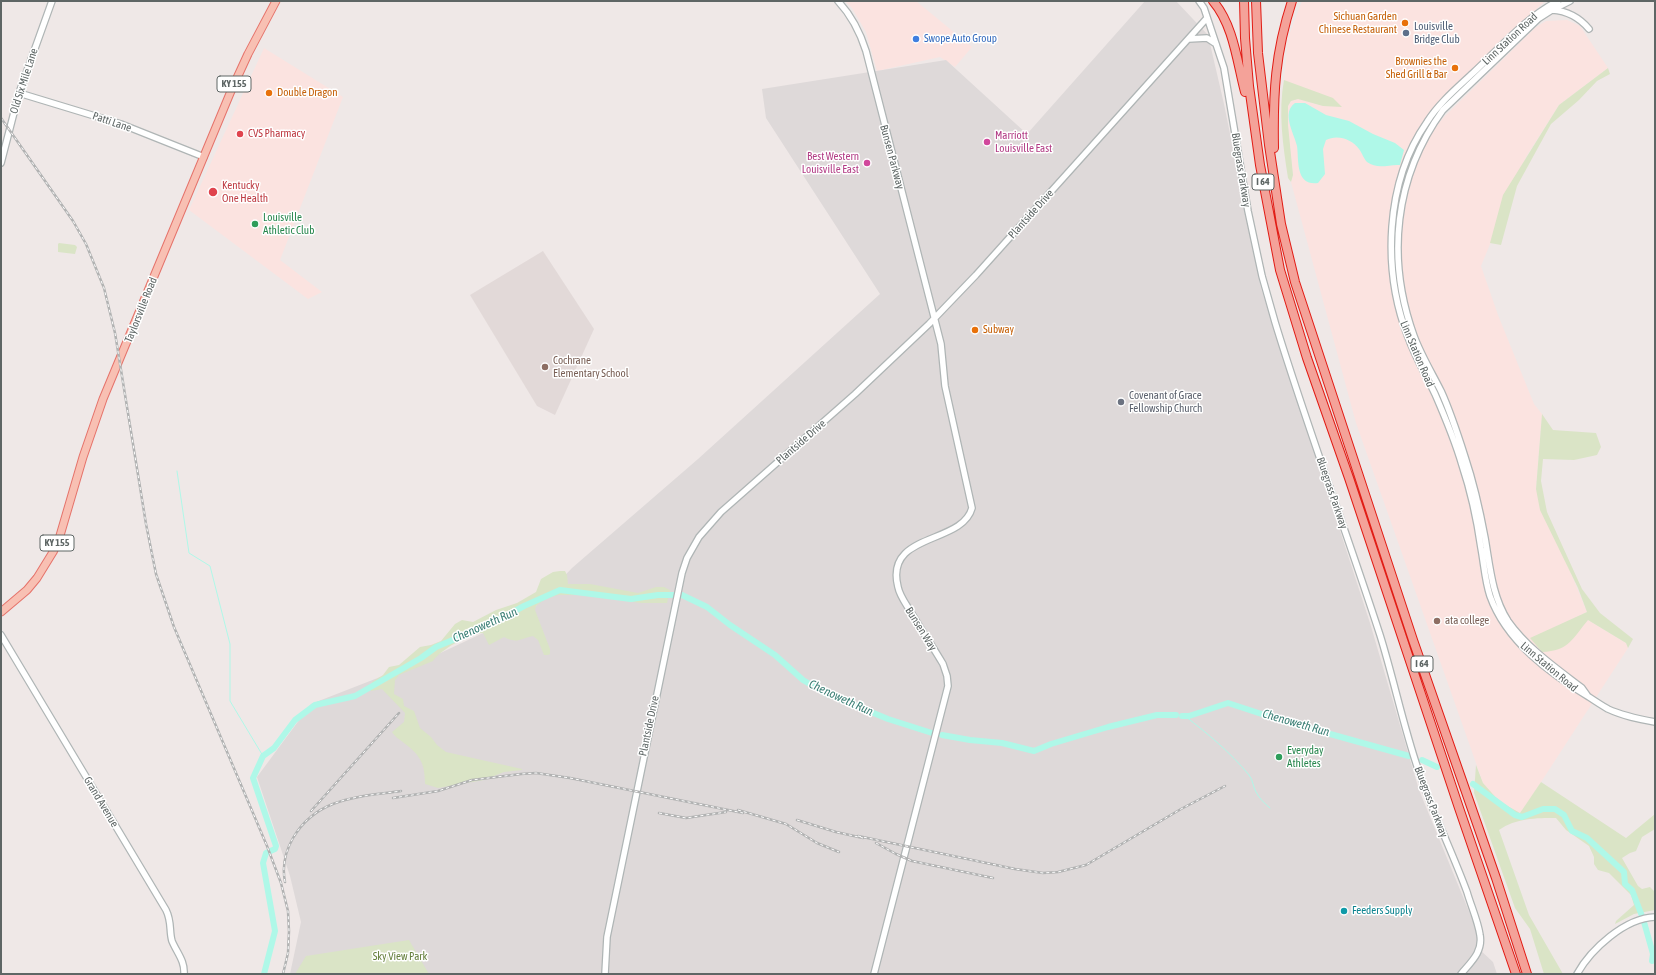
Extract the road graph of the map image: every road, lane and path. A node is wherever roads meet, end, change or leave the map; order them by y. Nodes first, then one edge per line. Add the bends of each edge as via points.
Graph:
1 (52, 1) edge
2 (276, 1) edge
3 (838, 1) edge
4 (1199, 1) edge
5 (1213, 1) edge
6 (1244, 1) edge
7 (1256, 1) edge
8 (1292, 1) edge
9 (1549, 1) edge
10 (1558, 1) edge
11 (1570, 1) edge
12 (1541, 10) junction
13 (1552, 10) junction
14 (1207, 18) junction
15 (1589, 30) dead end
16 (1189, 39) junction
17 (1217, 44) junction
18 (19, 93) junction
19 (1254, 126) junction
20 (204, 157) junction
21 (1, 163) edge
22 (1272, 163) junction
23 (934, 318) junction
24 (1, 612) edge
25 (1, 635) edge
26 (1588, 696) junction
27 (1655, 722) edge
28 (1655, 917) edge
29 (184, 974) edge
30 (605, 974) edge
31 (874, 974) edge
32 (1461, 974) edge
33 (1516, 974) edge
34 (1527, 974) edge
35 (1577, 974) edge

1 - 18 street, Old Six Mile Lane
2 - 20 main road, Taylorsville Road / KY 155 via 246,58
3 - 23 street, Bunsen Parkway via 853,20 863,39
4 - 14 street, Bluegrass Parkway
5 - 19 highway via 1220,10 1231,37
6 - 19 highway, I 64 via 1245,46
7 - 22 highway, I 64 via 1258,53
8 - 22 highway via 1281,36 1276,68
9 - 12 street
10 - 12 street, Linn Station Road
11 - 13 street, Linn Station Road
12 - 26 street, Linn Station Road via 1447,97 1418,136 1397,196 1392,263 1397,302 1407,334 1446,420 1463,466 1476,518 1487,583 1495,608 1503,623 1525,649 1580,693
13 - 15 street via 1575,16
13 - 26 street, Linn Station Road via 1538,19 1442,110 1423,140 1406,183 1400,218 1398,263 1403,301 1413,332 1452,417 1468,464 1481,517 1492,582 1500,606 1529,645 1582,688
14 - 16 street, Plantside Drive
14 - 17 street, Bluegrass Parkway
16 - 17 street via 1207,38
16 - 23 street, Plantside Drive
17 - 32 street, Bluegrass Parkway via 1228,87 1244,193 1274,322 1380,637 1418,769 1464,884 1480,933 1478,952
18 - 20 street, Patti Lane via 121,124
18 - 21 street, Old Six Mile Lane
19 - 33 highway, I 64 via 1280,270 1298,330
20 - 24 main road, Taylorsville Road / KY 155 via 104,399 53,552 27,590
22 - 34 highway, I 64 via 1281,224 1295,282
23 - 30 street, Plantside Drive via 855,394 729,505 710,524 687,558 678,586 608,930
23 - 31 street, Bunsen Way via 941,344 944,386 972,508 970,516 961,525 917,544 901,559 897,571 896,580 901,596 943,664 948,686
25 - 29 street, Grand Avenue via 166,910 171,922 172,942 183,961
26 - 27 street, Linn Station Road via 1623,715
28 - 35 street via 1638,921 1613,933 1586,960

